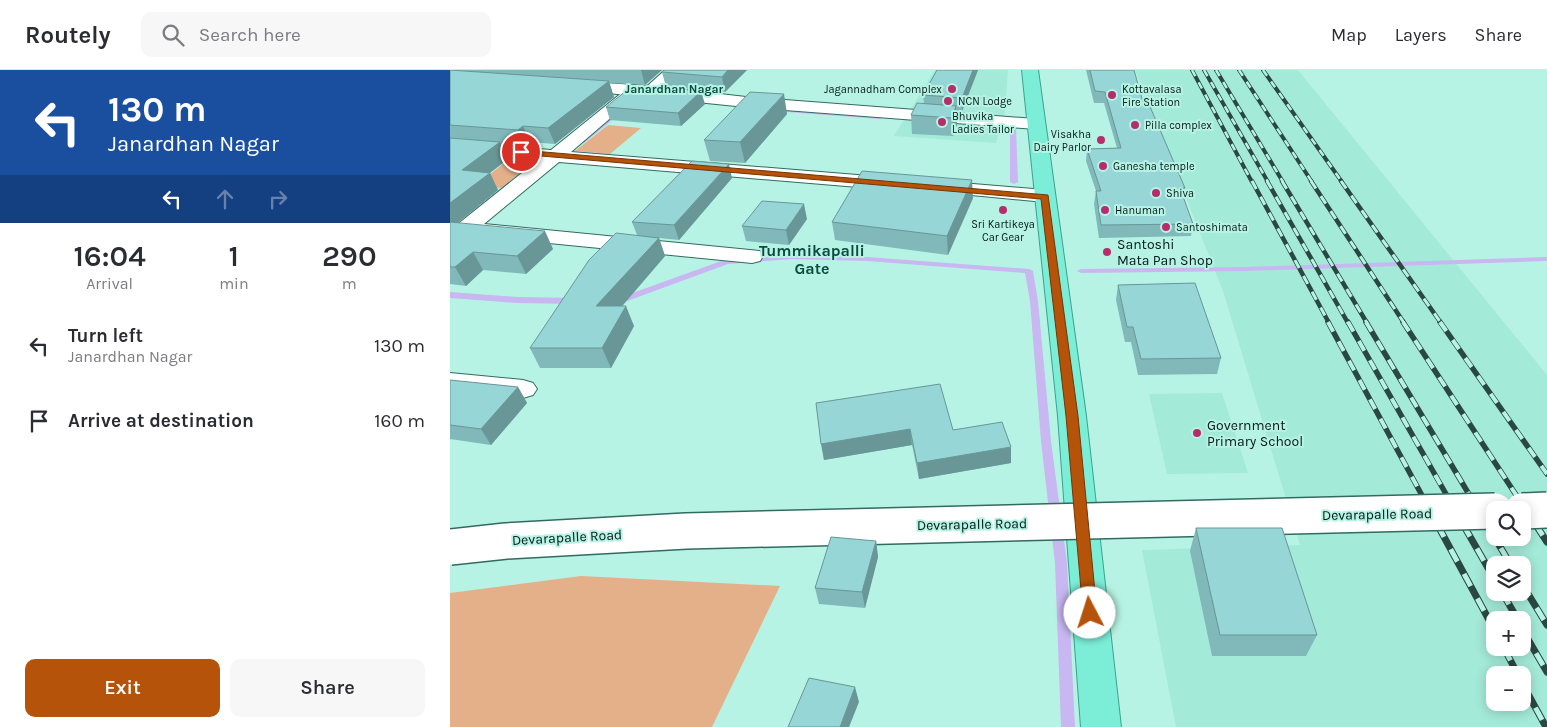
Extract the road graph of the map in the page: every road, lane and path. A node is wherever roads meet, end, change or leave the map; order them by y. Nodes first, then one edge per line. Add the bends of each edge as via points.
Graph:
1 (674, 70) edge
2 (1030, 70) edge
3 (557, 85) edge
4 (643, 90) junction
5 (1036, 124) junction
6 (450, 147) edge
7 (556, 155) junction
8 (1045, 196) junction
9 (455, 232) edge
10 (752, 256) dead end
11 (450, 382) edge
12 (523, 390) dead end
13 (1547, 510) edge
14 (1486, 511) edge
15 (1531, 511) edge
16 (450, 547) edge
17 (1101, 727) edge

1 - 4 street
2 - 5 highway
3 - 4 street
4 - 5 street via 746,102
4 - 7 street
5 - 8 highway
6 - 7 street
7 - 8 street
7 - 9 street
8 - 17 highway via 1072,416
9 - 10 street
11 - 12 street
13 - 15 street, bridge
14 - 16 street, Devarapalle Road, bridge via 686,531

